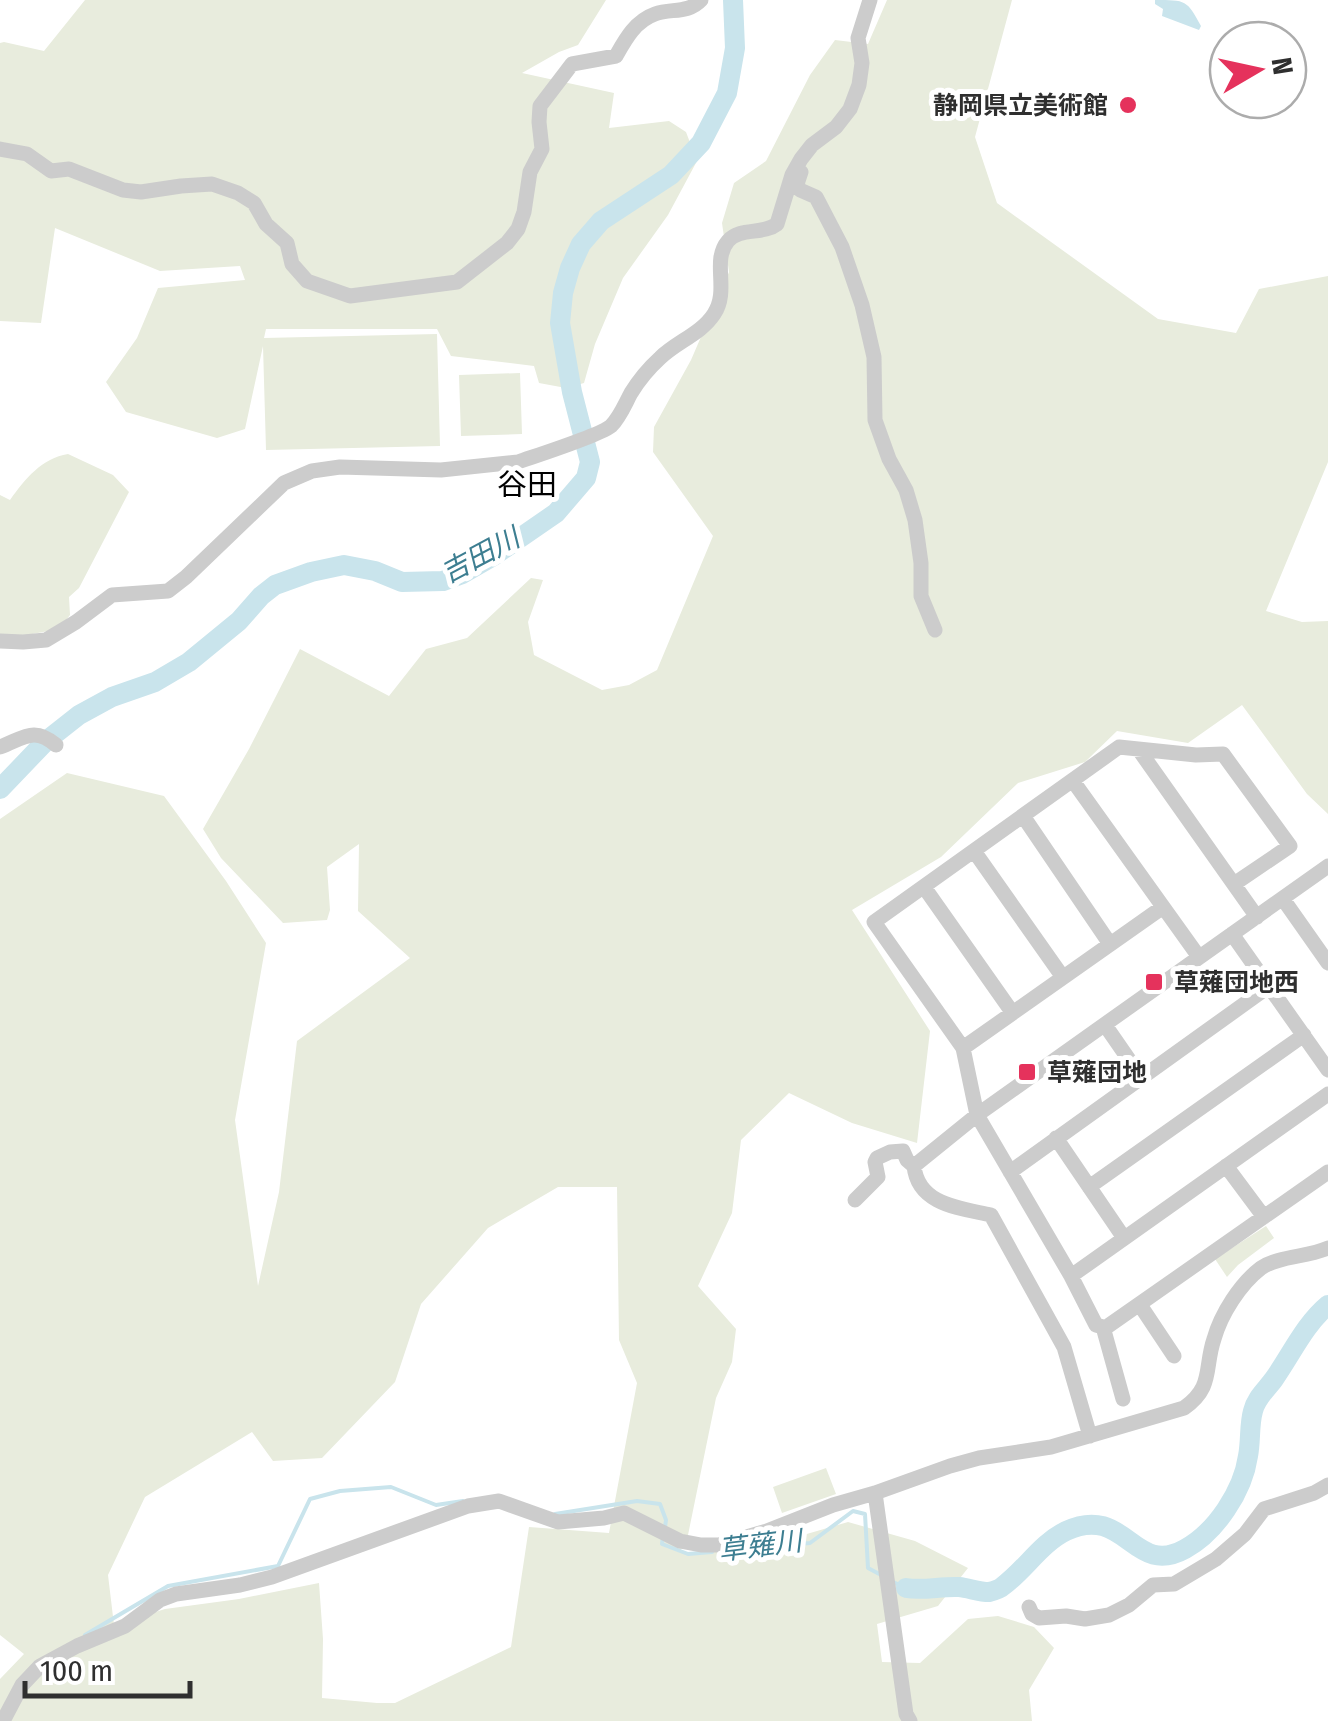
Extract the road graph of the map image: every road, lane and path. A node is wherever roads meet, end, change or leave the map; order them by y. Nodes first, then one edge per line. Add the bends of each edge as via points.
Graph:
1 (701, 0) edge
2 (870, 0) edge
3 (0, 150) edge
4 (801, 159) junction
5 (935, 630) dead end
6 (0, 641) edge
7 (56, 744) dead end
8 (0, 747) edge
9 (1139, 750) junction
10 (1072, 781) junction
11 (1024, 816) junction
12 (974, 851) junction
13 (1328, 866) edge
14 (1234, 884) junction
15 (924, 887) junction
16 (1283, 900) junction
17 (1163, 907) junction
18 (1257, 917) junction
19 (1232, 934) junction
20 (1110, 944) junction
21 (1200, 957) junction
22 (1328, 963) edge
23 (1062, 976) junction
24 (1268, 988) junction
25 (1012, 1012) junction
26 (1105, 1026) junction
27 (1304, 1035) junction
28 (963, 1048) junction
29 (1328, 1070) edge
30 (1141, 1076) junction
31 (1328, 1094) edge
32 (977, 1115) junction
33 (1056, 1138) junction
34 (914, 1166) junction
35 (1226, 1166) junction
36 (1010, 1172) junction
37 (1328, 1172) edge
38 (1089, 1187) junction
39 (855, 1200) dead end
40 (1264, 1217) junction
41 (1124, 1238) junction
42 (1328, 1248) edge
43 (1071, 1276) junction
44 (1140, 1305) junction
45 (1103, 1328) junction
46 (1174, 1356) dead end
47 (1123, 1399) dead end
48 (1090, 1436) junction
49 (1328, 1484) edge
50 (875, 1493) junction
51 (1029, 1607) dead end
52 (3, 1721) edge
53 (910, 1721) edge

1 - 3 street via 654,14 628,35 616,56 572,64 540,106 542,149 518,228 458,282 350,296 307,282 292,264 288,244 238,193 212,184 123,190
2 - 4 street via 858,38 862,63 850,110
4 - 5 street via 800,190 816,197 862,304 874,357 875,420 916,520 922,596
4 - 6 street via 777,224 730,238 722,250 715,314 642,376 609,427 506,464 312,471 284,483 168,591 112,595 46,640
7 - 8 street via 28,734
9 - 10 street via 1120,747
9 - 14 street
9 - 14 street via 1223,754 1290,846
10 - 11 street
10 - 17 street
11 - 12 street
11 - 20 street
12 - 15 street
12 - 23 street
13 - 16 street
14 - 18 street
15 - 25 street
15 - 28 street via 874,922
16 - 18 street
16 - 22 street
17 - 20 street
17 - 21 street
18 - 19 street
19 - 21 street
19 - 24 street
20 - 23 street
21 - 26 street
23 - 25 street
24 - 27 street
24 - 30 street
25 - 28 street
26 - 30 street
26 - 32 street
27 - 29 street
27 - 38 street
28 - 32 street
30 - 33 street
31 - 35 street
32 - 34 street
32 - 36 street
33 - 36 street
33 - 38 street
34 - 39 street via 904,1151 877,1158 878,1177
34 - 48 street via 929,1196 990,1215 1064,1347
35 - 40 street
35 - 41 street
36 - 43 street
37 - 40 street
38 - 41 street
40 - 44 street
41 - 43 street
42 - 48 street via 1263,1266 1252,1277 1227,1309 1195,1400
43 - 45 street
44 - 45 street
44 - 46 street
45 - 47 street
48 - 50 street via 979,1458
49 - 51 street via 1264,1508 1216,1559 1174,1584 1153,1585 1110,1615 1039,1618
50 - 52 street via 700,1546 624,1513 558,1522 499,1501 468,1506 272,1577 160,1600 125,1626 40,1666
50 - 53 street

